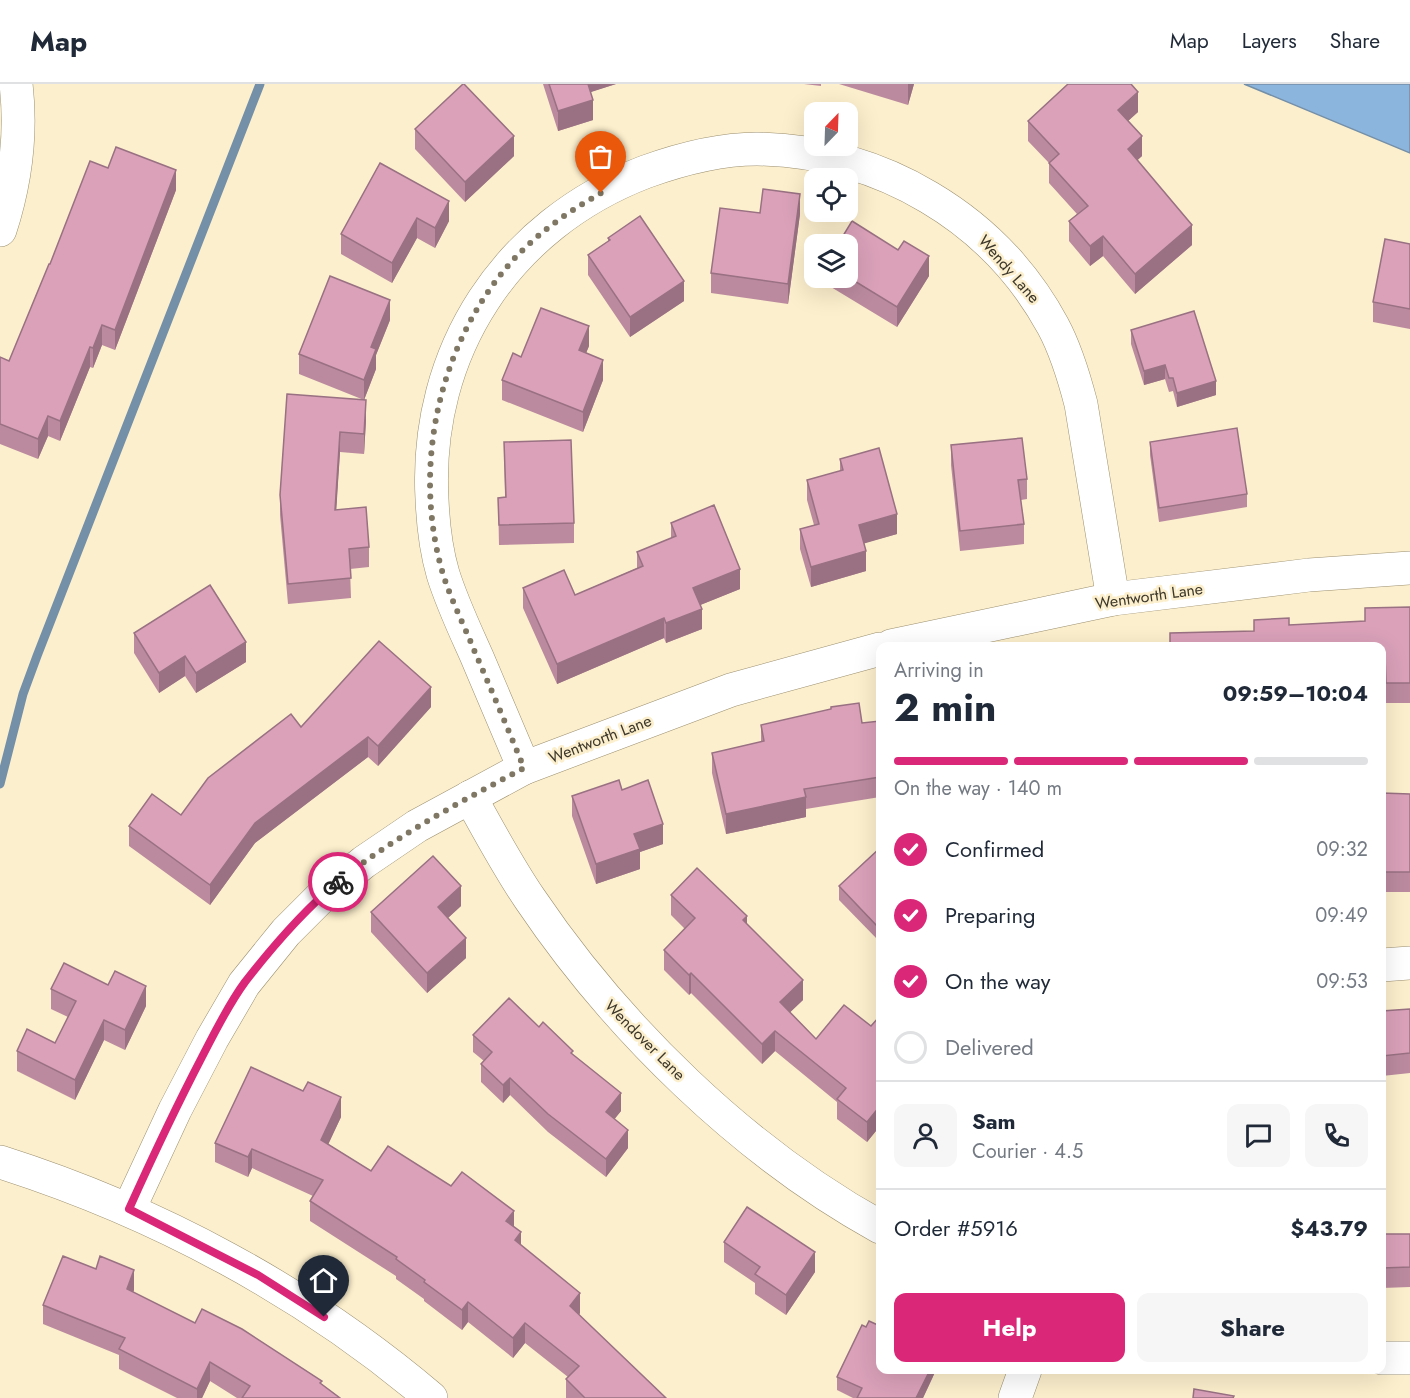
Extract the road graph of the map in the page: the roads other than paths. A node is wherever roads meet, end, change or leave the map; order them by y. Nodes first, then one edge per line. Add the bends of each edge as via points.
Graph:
1 (16, 84) edge
2 (0, 230) edge
3 (1410, 568) edge
4 (1113, 599) junction
5 (910, 642) edge
6 (876, 650) edge
7 (524, 768) junction
8 (470, 797) junction
9 (1410, 963) edge
10 (1386, 965) edge
11 (0, 1162) edge
12 (129, 1209) junction
13 (876, 1225) edge
14 (1386, 1358) edge
15 (1410, 1358) edge
16 (1024, 1374) edge
17 (431, 1398) edge
18 (1015, 1398) edge

1 - 2 street via 18,154
3 - 4 street, Wentworth Lane
4 - 5 street, Wentworth Lane
4 - 7 street, Wendy Lane via 1074,377 1054,327 1002,256 970,226 923,192 859,165 828,157 755,149 689,158 627,179 577,207 537,237 503,272 478,309 458,347 442,392 431,455 439,556 450,594
6 - 7 street, Wentworth Lane via 731,690
7 - 8 street, Wentworth Lane
8 - 12 street, Wentworth Lane via 364,862 286,932 244,984 212,1039
8 - 13 street, Wendover Lane via 529,898 625,1023 775,1157
9 - 10 street
11 - 12 street
12 - 17 street via 249,1270 305,1305
14 - 15 street
16 - 18 street

